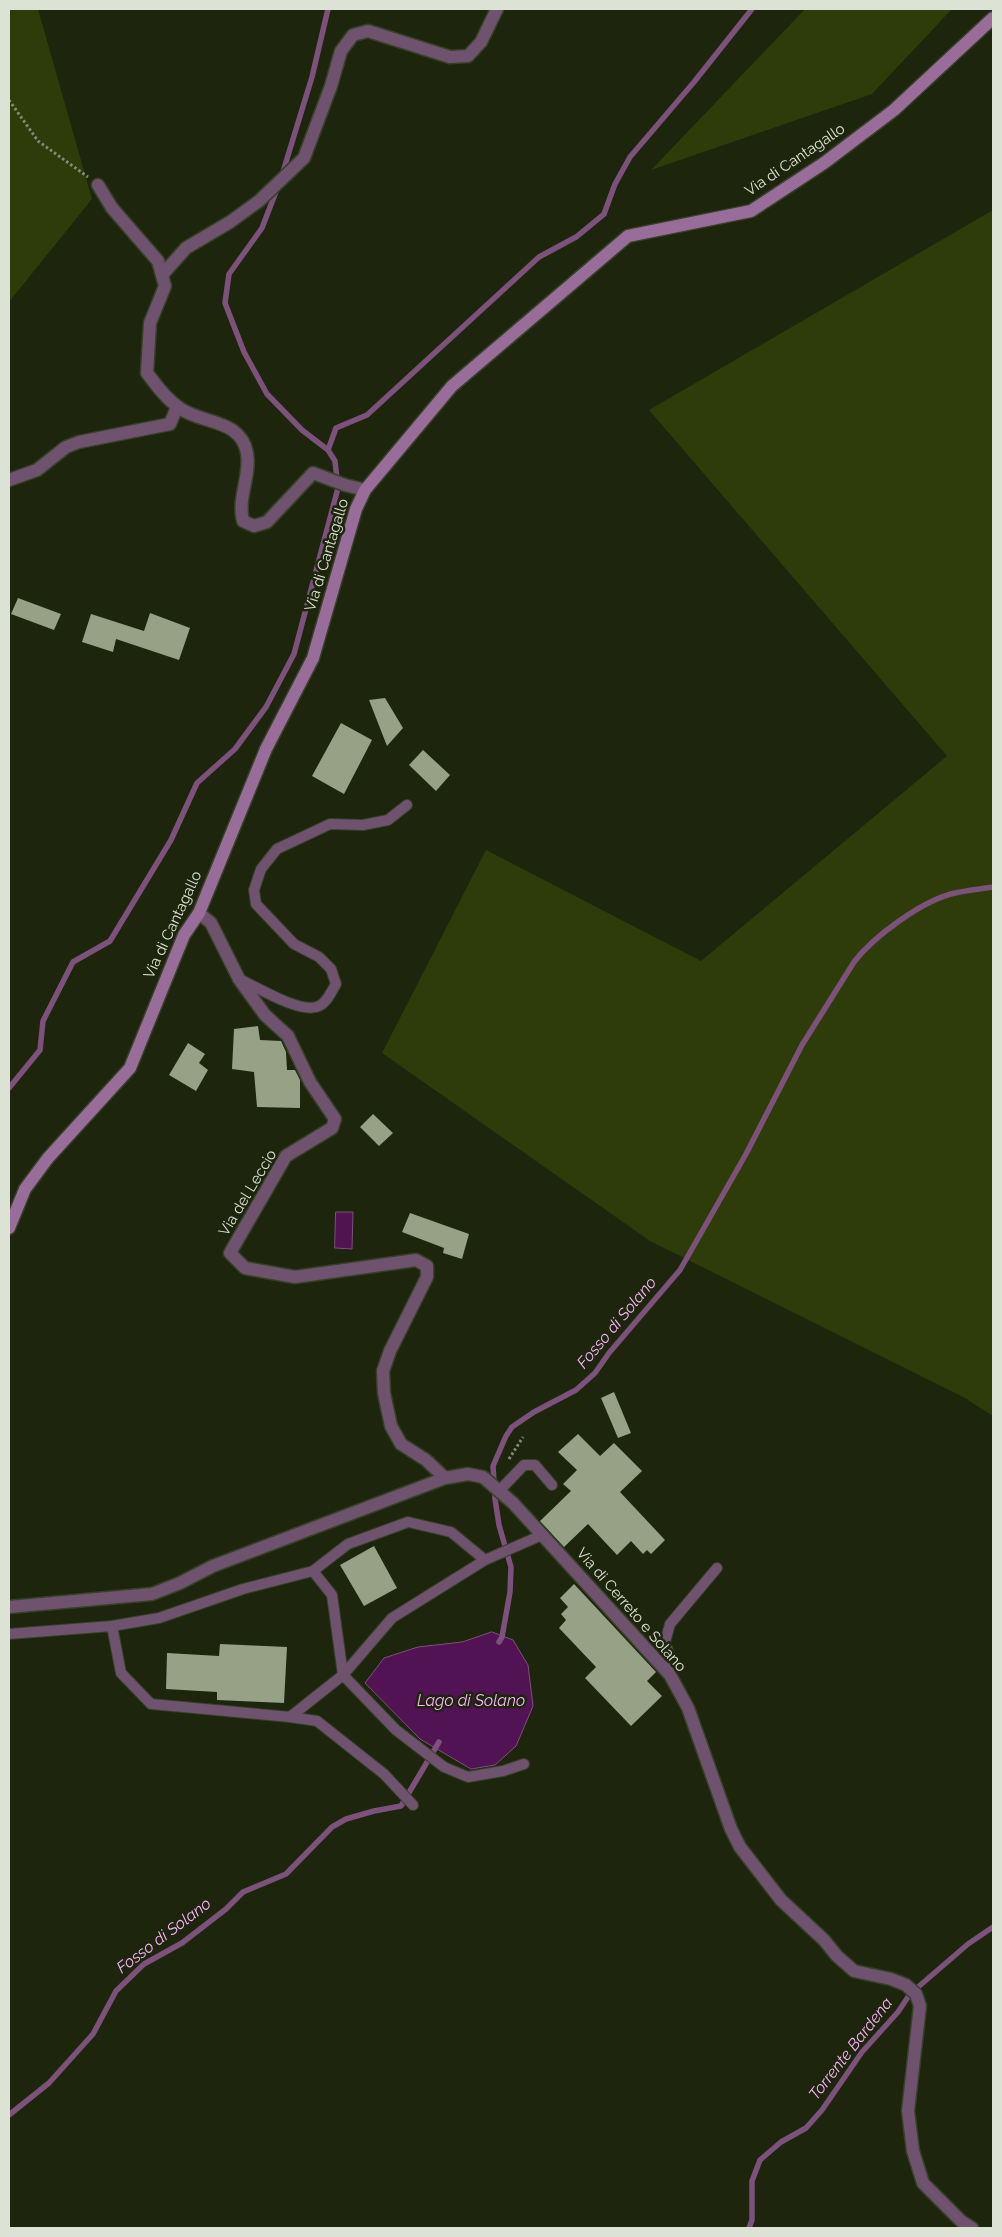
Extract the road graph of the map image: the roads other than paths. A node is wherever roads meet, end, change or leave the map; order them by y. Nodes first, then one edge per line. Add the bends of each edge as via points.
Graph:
1 (497, 9) edge
2 (993, 18) edge
3 (98, 185) road end
4 (162, 275) junction
5 (178, 407) junction
6 (9, 480) edge
7 (365, 490) junction
8 (407, 805) dead end
9 (199, 913) junction
10 (239, 979) junction
11 (9, 1228) edge
12 (445, 1478) junction
13 (552, 1485) dead end
14 (499, 1491) junction
15 (542, 1535) junction
16 (485, 1560) junction
17 (717, 1568) dead end
18 (314, 1571) junction
19 (9, 1608) edge
20 (112, 1626) junction
21 (9, 1634) edge
22 (343, 1675) junction
23 (670, 1675) junction
24 (290, 1717) junction
25 (524, 1764) dead end
26 (413, 1805) dead end
27 (972, 2228) edge

1 - 4 street via 481,42 468,56 450,57 368,32 353,34 341,51 304,158 259,201 186,248
2 - 7 street, Via di Cantagallo via 894,110 824,163 751,211 628,236 452,386
3 - 4 street via 112,208 158,261
4 - 5 street via 165,286 150,323 147,373 168,400
5 - 6 street via 170,424 66,446 37,470
5 - 7 street via 231,428 242,440 247,453 240,508 242,520 254,526 266,522 312,474
7 - 9 street, Via di Cantagallo via 356,509 313,658 266,749
8 - 10 lane via 388,820 363,825 330,824 277,849 261,869 254,890 256,904 294,944 319,957 331,970 336,984 328,998 318,1007 306,1008
9 - 10 street, Via del Leccio via 212,923
9 - 11 street, Via di Cantagallo via 184,935 130,1068 48,1158 25,1190
10 - 12 street, Via del Leccio via 264,1016 288,1036 310,1082 335,1119 332,1128 286,1156 230,1253 245,1268 295,1277 416,1260 427,1266 427,1277 383,1371 384,1393 391,1426 401,1444 426,1460
12 - 14 street, Via di Cerreto e Solano via 468,1474 483,1477
12 - 19 street, Via di Cerreto e Solano via 213,1566 152,1594
13 - 14 lane via 535,1465 524,1465
14 - 15 street, Via di Cerreto e Solano
15 - 16 lane
15 - 23 street, Via di Cerreto e Solano
16 - 18 lane via 451,1532 408,1522 348,1544
16 - 22 lane via 392,1618
17 - 23 lane via 670,1624 665,1642 672,1660
18 - 20 lane via 243,1589 159,1618
18 - 22 lane via 332,1595
20 - 21 lane
20 - 24 lane via 121,1674 151,1704
22 - 24 lane
22 - 25 lane via 396,1730 444,1767 468,1777 503,1772
23 - 27 street, Via di Cerreto e Solano via 688,1708 732,1830 746,1855 781,1900 854,1971 891,1979 906,1985 916,1994 920,2006 908,2111 913,2151 923,2183
24 - 26 lane via 317,1721 384,1774

